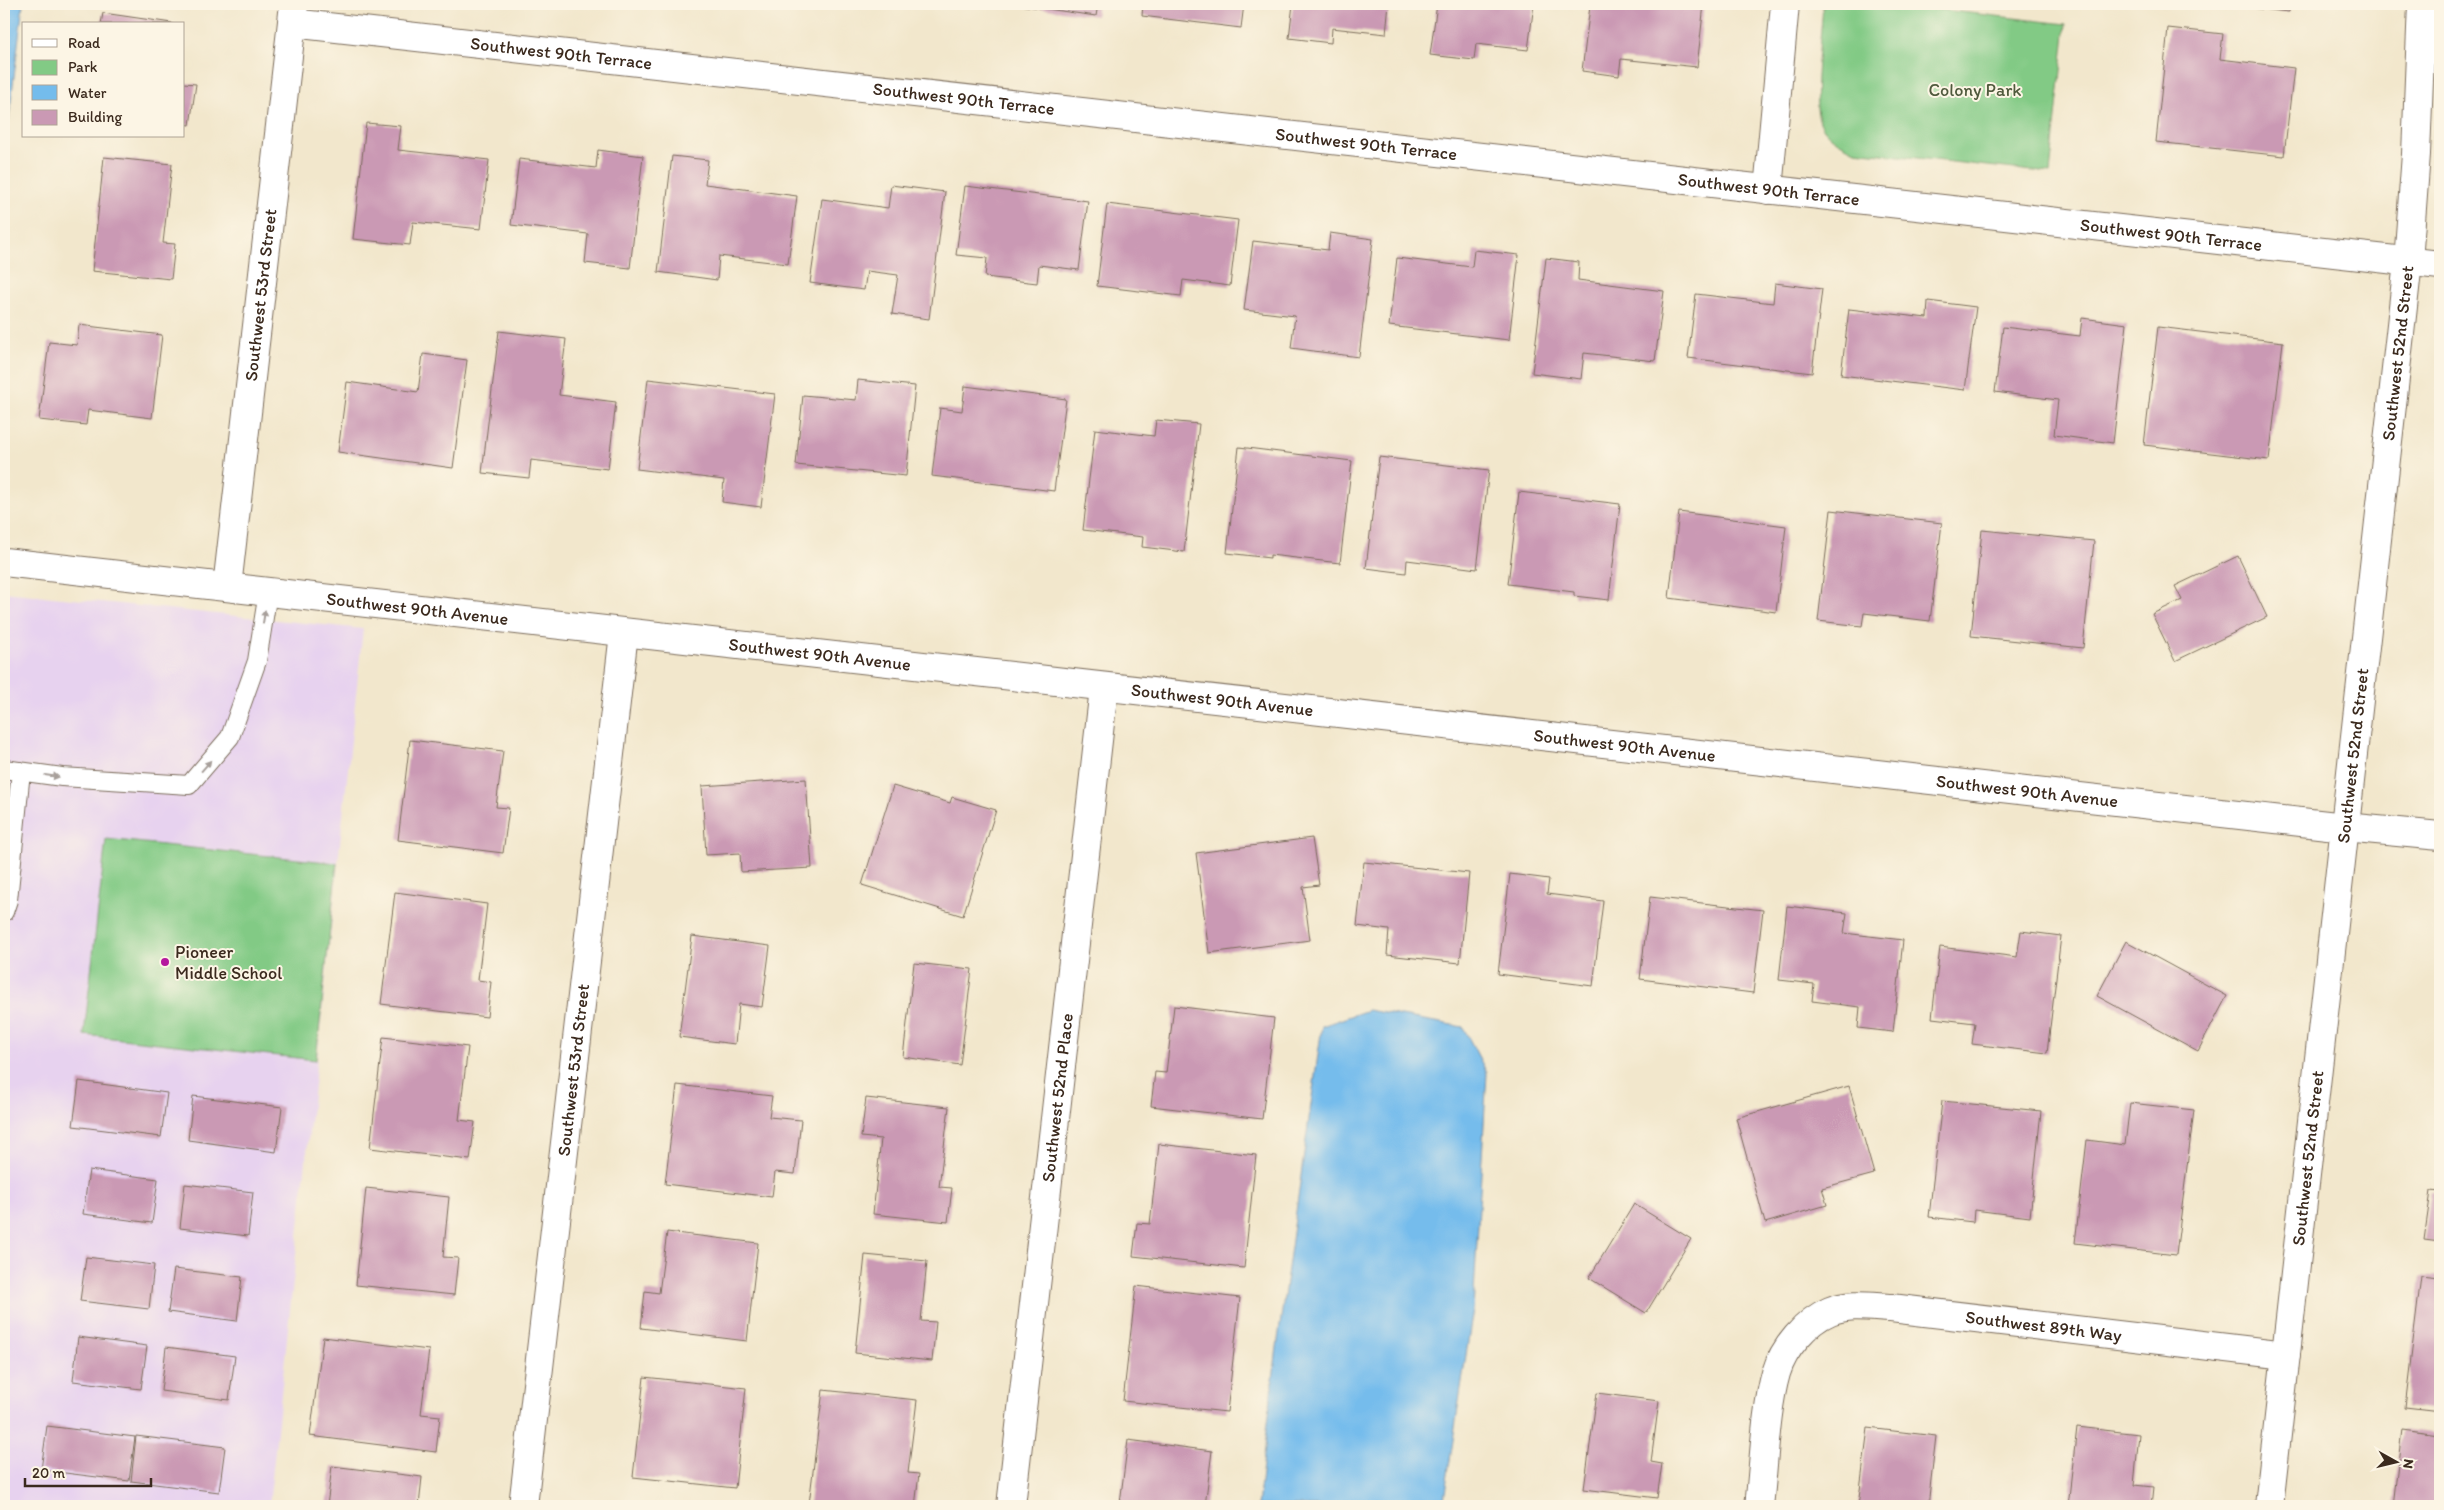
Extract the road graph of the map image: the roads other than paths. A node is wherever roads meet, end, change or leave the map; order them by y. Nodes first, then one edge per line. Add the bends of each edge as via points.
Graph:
1 (1785, 4) edge
2 (2422, 4) edge
3 (293, 14) edge
4 (1768, 190) junction
5 (2408, 262) junction
6 (2440, 265) edge
7 (4, 562) edge
8 (227, 587) junction
9 (268, 592) junction
10 (624, 633) junction
11 (1104, 688) junction
12 (12, 770) edge
13 (2344, 827) junction
14 (2440, 836) edge
15 (4, 912) edge
16 (2286, 1355) junction
17 (523, 1506) edge
18 (1011, 1506) edge
19 (1759, 1506) edge
20 (2269, 1506) edge

1 - 4 street
2 - 5 street, Southwest 52nd Street
3 - 4 street, Southwest 90th Terrace
3 - 8 street, Southwest 53rd Street
4 - 5 street, Southwest 90th Terrace
5 - 6 street, Southwest 90th Terrace
5 - 13 street, Southwest 52nd Street
7 - 8 street, Southwest 90th Avenue
8 - 9 street, Southwest 90th Avenue
9 - 10 street, Southwest 90th Avenue
12 -> 9 lane via 62,777 189,784 230,737 257,661
10 - 11 street, Southwest 90th Avenue
10 - 17 street, Southwest 53rd Street
11 - 13 street, Southwest 90th Avenue
11 - 18 street, Southwest 52nd Place
12 - 15 lane via 8,900
13 - 14 street, Southwest 90th Avenue
13 - 16 street, Southwest 52nd Street
16 - 19 street, Southwest 89th Way via 1873,1307 1846,1307 1830,1311 1805,1328 1776,1372
16 - 20 street, Southwest 52nd Street

